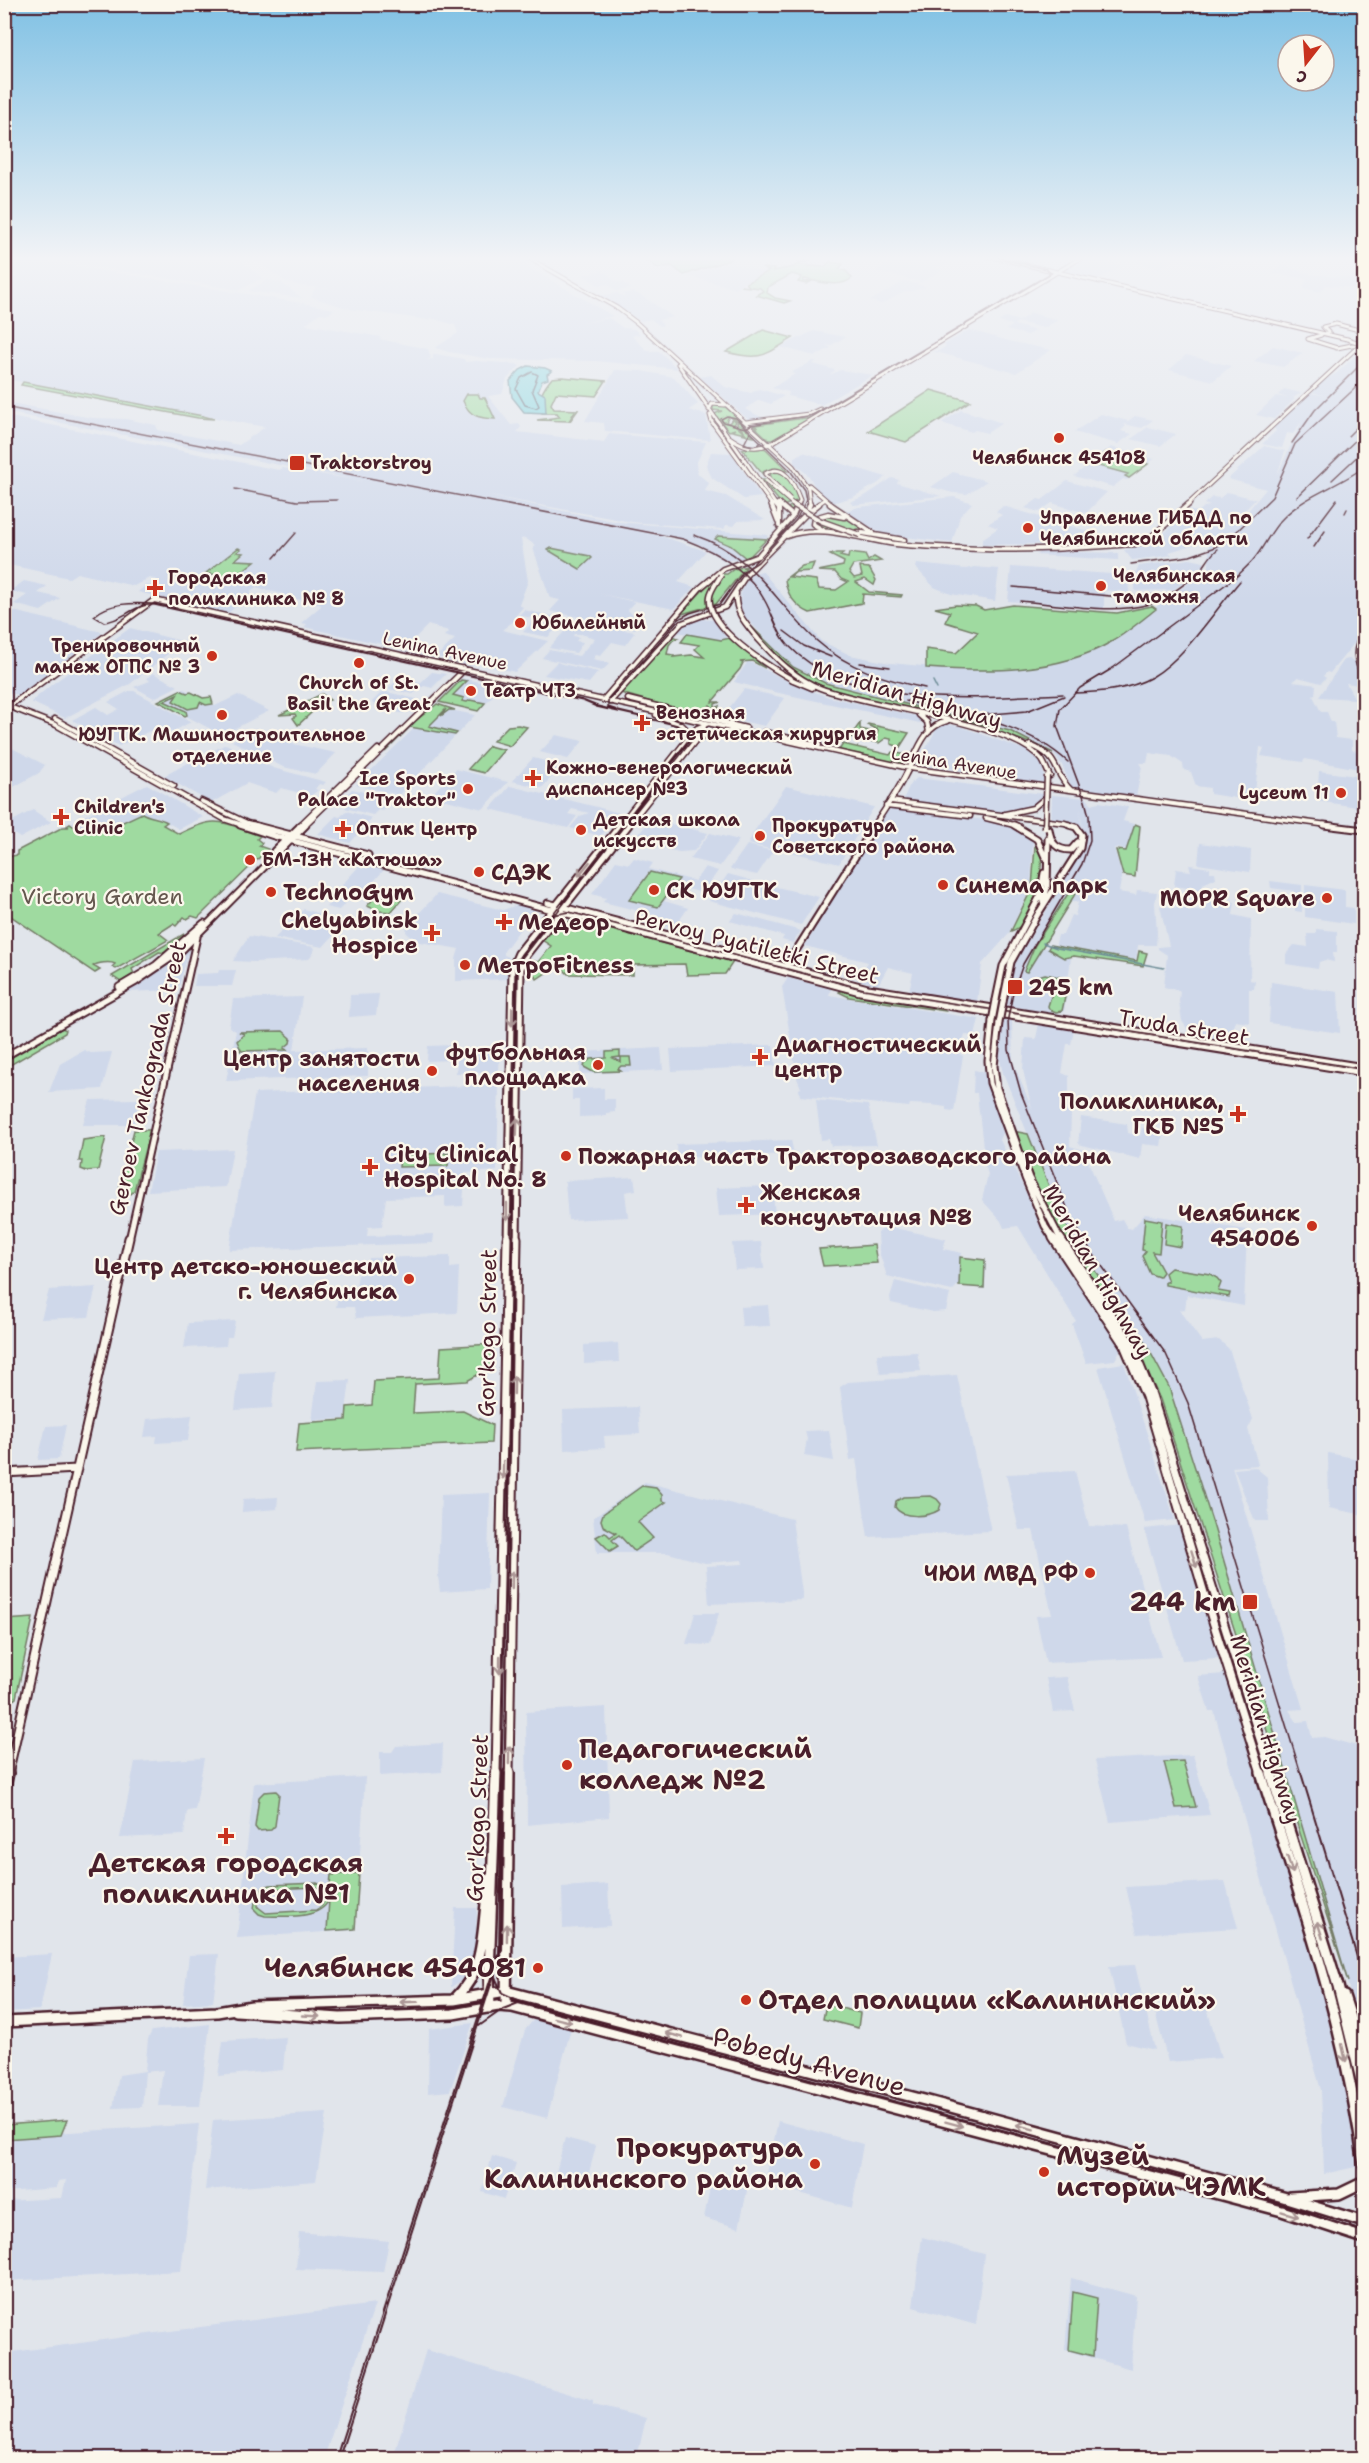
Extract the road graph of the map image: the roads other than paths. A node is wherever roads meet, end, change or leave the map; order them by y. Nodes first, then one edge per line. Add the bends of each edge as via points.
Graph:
1 (683, 371) edge
2 (689, 371) edge
3 (888, 371) edge
4 (1325, 371) edge
5 (1332, 371) edge
6 (1335, 371) edge
7 (881, 375) junction
8 (1321, 381) junction
9 (702, 400) junction
10 (722, 400) junction
11 (729, 406) junction
12 (824, 406) junction
13 (829, 408) junction
14 (709, 411) junction
15 (746, 422) junction
16 (728, 436) junction
17 (770, 444) junction
18 (750, 465) junction
19 (805, 480) junction
20 (769, 494) junction
21 (824, 500) junction
22 (806, 514) junction
23 (793, 516) junction
24 (850, 519) junction
25 (779, 526) junction
26 (859, 533) junction
27 (778, 535) junction
28 (838, 535) junction
29 (784, 537) junction
30 (885, 537) junction
31 (924, 545) junction
32 (758, 556) junction
33 (735, 565) junction
34 (722, 575) junction
35 (739, 584) junction
36 (1365, 633) edge
37 (658, 636) junction
38 (667, 637) junction
39 (1356, 657) junction
40 (1365, 669) edge
41 (461, 670) junction
42 (1365, 676) edge
43 (513, 681) junction
44 (617, 684) junction
45 (617, 693) junction
46 (585, 694) junction
47 (628, 699) junction
48 (603, 700) junction
49 (610, 702) junction
50 (13, 706) junction
51 (649, 710) junction
52 (4, 711) edge
53 (919, 714) junction
54 (655, 715) junction
55 (947, 722) junction
56 (702, 724) junction
57 (735, 732) junction
58 (929, 732) junction
59 (692, 734) junction
60 (1008, 739) junction
61 (695, 741) junction
62 (836, 753) junction
63 (914, 757) junction
64 (908, 770) junction
65 (1048, 776) junction
66 (983, 778) junction
67 (1074, 791) junction
68 (1046, 797) junction
69 (890, 801) junction
70 (1138, 801) junction
71 (886, 806) junction
72 (924, 808) junction
73 (990, 814) junction
74 (981, 816) junction
75 (1047, 828) junction
76 (1365, 831) edge
77 (290, 837) junction
78 (1045, 857) junction
79 (553, 907) junction
80 (562, 910) junction
81 (1038, 914) junction
82 (195, 935) junction
83 (784, 969) junction
84 (512, 982) junction
85 (521, 982) junction
86 (114, 992) junction
87 (998, 1011) joint
88 (996, 1022) junction
89 (511, 1047) junction
90 (520, 1047) junction
91 (4, 1053) edge
92 (4, 1057) edge
93 (1365, 1067) edge
94 (1349, 1068) junction
95 (1365, 1073) edge
96 (507, 1246) junction
97 (516, 1246) junction
98 (505, 1342) junction
99 (514, 1342) junction
100 (503, 1448) junction
101 (513, 1448) junction
102 (76, 1469) junction
103 (4, 1473) edge
104 (510, 1701) junction
105 (500, 1702) junction
106 (497, 1788) junction
107 (509, 1788) junction
108 (4, 1791) edge
109 (494, 1867) junction
110 (1338, 1986) junction
111 (506, 1991) junction
112 (490, 1993) junction
113 (454, 2000) junction
114 (506, 2006) junction
115 (490, 2008) junction
116 (232, 2011) junction
117 (4, 2022) edge
118 (1365, 2058) edge
119 (1365, 2092) edge
120 (932, 2102) junction
121 (929, 2118) junction
122 (1365, 2165) edge
123 (1365, 2182) edge
124 (1282, 2197) junction
125 (1365, 2222) edge
126 (1365, 2238) edge

1 - 9 main road
2 - 10 main road
3 - 7 main road
4 - 30 main road via 1220,472 1142,539 1118,544 1008,548
5 - 8 main road
6 - 8 main road
7 - 12 main road
7 - 13 main road
8 - 31 main road via 1146,541 1107,548 1029,550
9 - 10 main road
9 - 14 main road
10 - 11 main road
11 - 14 main road via 714,404
11 - 15 main road
12 - 13 main road
12 - 15 main road via 805,415
13 - 17 main road
14 - 16 main road
14 - 25 main road via 712,422 773,507
15 - 17 main road
16 - 17 main road via 746,448
16 - 18 main road
17 - 19 main road
18 - 20 main road
18 - 26 main road, bridge via 803,513
19 - 21 main road
19 - 22 main road via 811,503
20 - 23 main road
20 - 25 main road via 781,514
21 - 22 main road
21 - 24 main road
22 - 29 main road
23 - 26 main road, bridge via 800,500 792,480 784,472 772,470 765,474 792,501 810,513 827,522
23 - 27 main road
24 - 28 main road via 828,514 813,519 816,527
24 - 30 main road
25 - 27 main road
26 - 30 main road
26 - 31 main road
27 - 32 main road
28 - 29 main road via 807,531
28 - 31 main road
29 - 35 main road
32 - 33 main road
32 - 34 main road via 750,564
33 - 34 main road
33 - 37 main road via 721,570 700,588
34 - 53 main road, Meridian Highway, bridge via 710,596 715,615 749,653 793,680 835,696
35 - 38 main road via 725,607 686,620
35 - 60 main road, Meridian Highway via 735,601 739,615 800,678 834,693 933,715
36 - 39 main road via 1356,645
37 - 38 main road
37 - 44 main road
38 - 45 main road
39 - 40 main road
39 - 42 main road
41 - 43 main road, Lenina Avenue
41 - 50 main road, Lenina Avenue via 155,600
41 - 77 main road, Geroev Tankograda Street
43 - 46 main road, Lenina Avenue
43 - 48 main road, Lenina Avenue
44 - 46 main road via 606,692
44 - 48 main road
45 - 47 main road
45 - 49 main road
46 - 48 main road, Lenina Avenue
47 - 51 main road
47 - 62 main road via 811,742
48 - 49 main road, Lenina Avenue
49 - 51 main road, Lenina Avenue
49 - 54 main road, Lenina Avenue
50 - 52 main road
50 - 77 main road, Pervoy Pyatiletki Street via 57,724 226,815
51 - 56 main road, Lenina Avenue
53 - 55 main road, Meridian Highway
53 - 58 main road via 927,722
54 - 56 main road, Lenina Avenue
54 - 59 main road via 682,725
55 - 58 main road via 937,724
55 - 65 main road, Meridian Highway via 1025,748 1041,761
56 - 57 main road, Lenina Avenue
56 - 59 main road, Gor'kogo Street
56 - 61 main road, Gor'kogo Street
56 - 62 main road, Lenina Avenue
57 - 61 main road via 709,733
57 - 64 main road, Lenina Avenue
58 - 63 main road
59 -> 79 main road, Gor'kogo Street
60 - 65 main road, Meridian Highway via 1040,756 1048,766
60 - 67 main road via 1050,754 1065,785
61 - 80 main road, Gor'kogo Street
62 - 64 main road, Lenina Avenue
63 - 64 main road
63 - 66 main road via 923,767
64 - 66 main road, Lenina Avenue
64 - 69 main road
64 - 70 main road, Lenina Avenue
65 - 68 main road, Meridian Highway, bridge
65 - 75 main road, Meridian Highway, bridge
66 - 67 main road, Lenina Avenue
67 - 70 main road, Lenina Avenue
68 - 73 main road via 1033,808
68 - 75 main road, Meridian Highway, bridge
69 - 71 main road
69 - 72 main road
70 - 76 main road, Lenina Avenue
71 - 72 main road
71 - 83 main road
72 - 74 main road
73 - 74 main road
73 - 81 main road via 1065,823 1081,832 1080,848
74 - 75 main road via 1067,825 1077,832 1077,846 1068,850 1056,847
74 - 78 main road via 1028,830 1042,846
75 - 78 main road, Meridian Highway
75 - 81 main road, Meridian Highway via 1047,888
77 - 79 main road, Pervoy Pyatiletki Street
77 - 82 main road, Geroev Tankograda Street
78 - 88 main road, Meridian Highway, bridge via 1040,896 1006,959 996,1000
79 - 80 main road, Pervoy Pyatiletki Street
79 - 84 main road, Gor'kogo Street via 513,959
80 - 83 main road, Pervoy Pyatiletki Street
80 - 85 main road, Gor'kogo Street via 524,958
81 - 88 main road, Meridian Highway, bridge via 1011,962
82 - 86 main road via 164,964
82 - 102 main road, Geroev Tankograda Street
83 - 87 main road, Pervoy Pyatiletki Street via 860,992
84 - 85 main road
84 -> 89 main road, Gor'kogo Street
85 - 90 main road, Gor'kogo Street
86 - 91 main road
86 - 92 main road
87 - 94 main road, Truda street
110 -> 88 main road, Meridian Highway via 1152,1395 1131,1344 1050,1224 1029,1178 997,1088
88 -> 122 main road, Meridian Highway via 988,1061 990,1083 1025,1178 1051,1235 1124,1345 1146,1397 1328,1984 1356,2103
89 - 90 main road
89 -> 96 main road, Gor'kogo Street
97 -> 90 main road, Gor'kogo Street
93 - 94 main road, Truda street
94 - 95 main road, Truda street
96 - 97 main road
96 - 98 main road, Gor'kogo Street
97 - 99 main road, Gor'kogo Street
98 - 99 main road
98 - 100 main road, Gor'kogo Street
101 -> 99 main road, Gor'kogo Street
100 - 101 main road
100 -> 105 main road, Gor'kogo Street
104 -> 101 main road, Gor'kogo Street
102 - 103 main road
102 - 108 main road, Geroev Tankograda Street
104 - 105 main road
107 -> 104 main road, Gor'kogo Street
105 - 106 main road, Gor'kogo Street
106 - 107 main road
106 - 109 main road, Gor'kogo Street
111 -> 107 main road, Gor'kogo Street
109 - 112 main road, Gor'kogo Street
109 - 113 main road via 479,1962 469,1986
110 - 118 main road
110 - 119 main road, Meridian Highway
111 - 112 main road, Pobedy Avenue
111 - 114 main road, Gor'kogo Street
120 -> 111 main road, Pobedy Avenue
112 - 113 main road, Pobedy Avenue
112 - 115 main road, Gor'kogo Street
113 -> 116 main road, Pobedy Avenue via 252,2006
114 - 115 main road, Pobedy Avenue
114 -> 121 main road, Pobedy Avenue
116 -> 115 main road, Pobedy Avenue via 340,2018 453,2014
116 - 117 main road, Pobedy Avenue
120 - 121 main road
124 -> 120 main road, Pobedy Avenue
121 -> 126 main road, Pobedy Avenue via 1282,2211
123 - 124 main road via 1357,2188 1325,2195
124 - 125 main road, Pobedy Avenue

